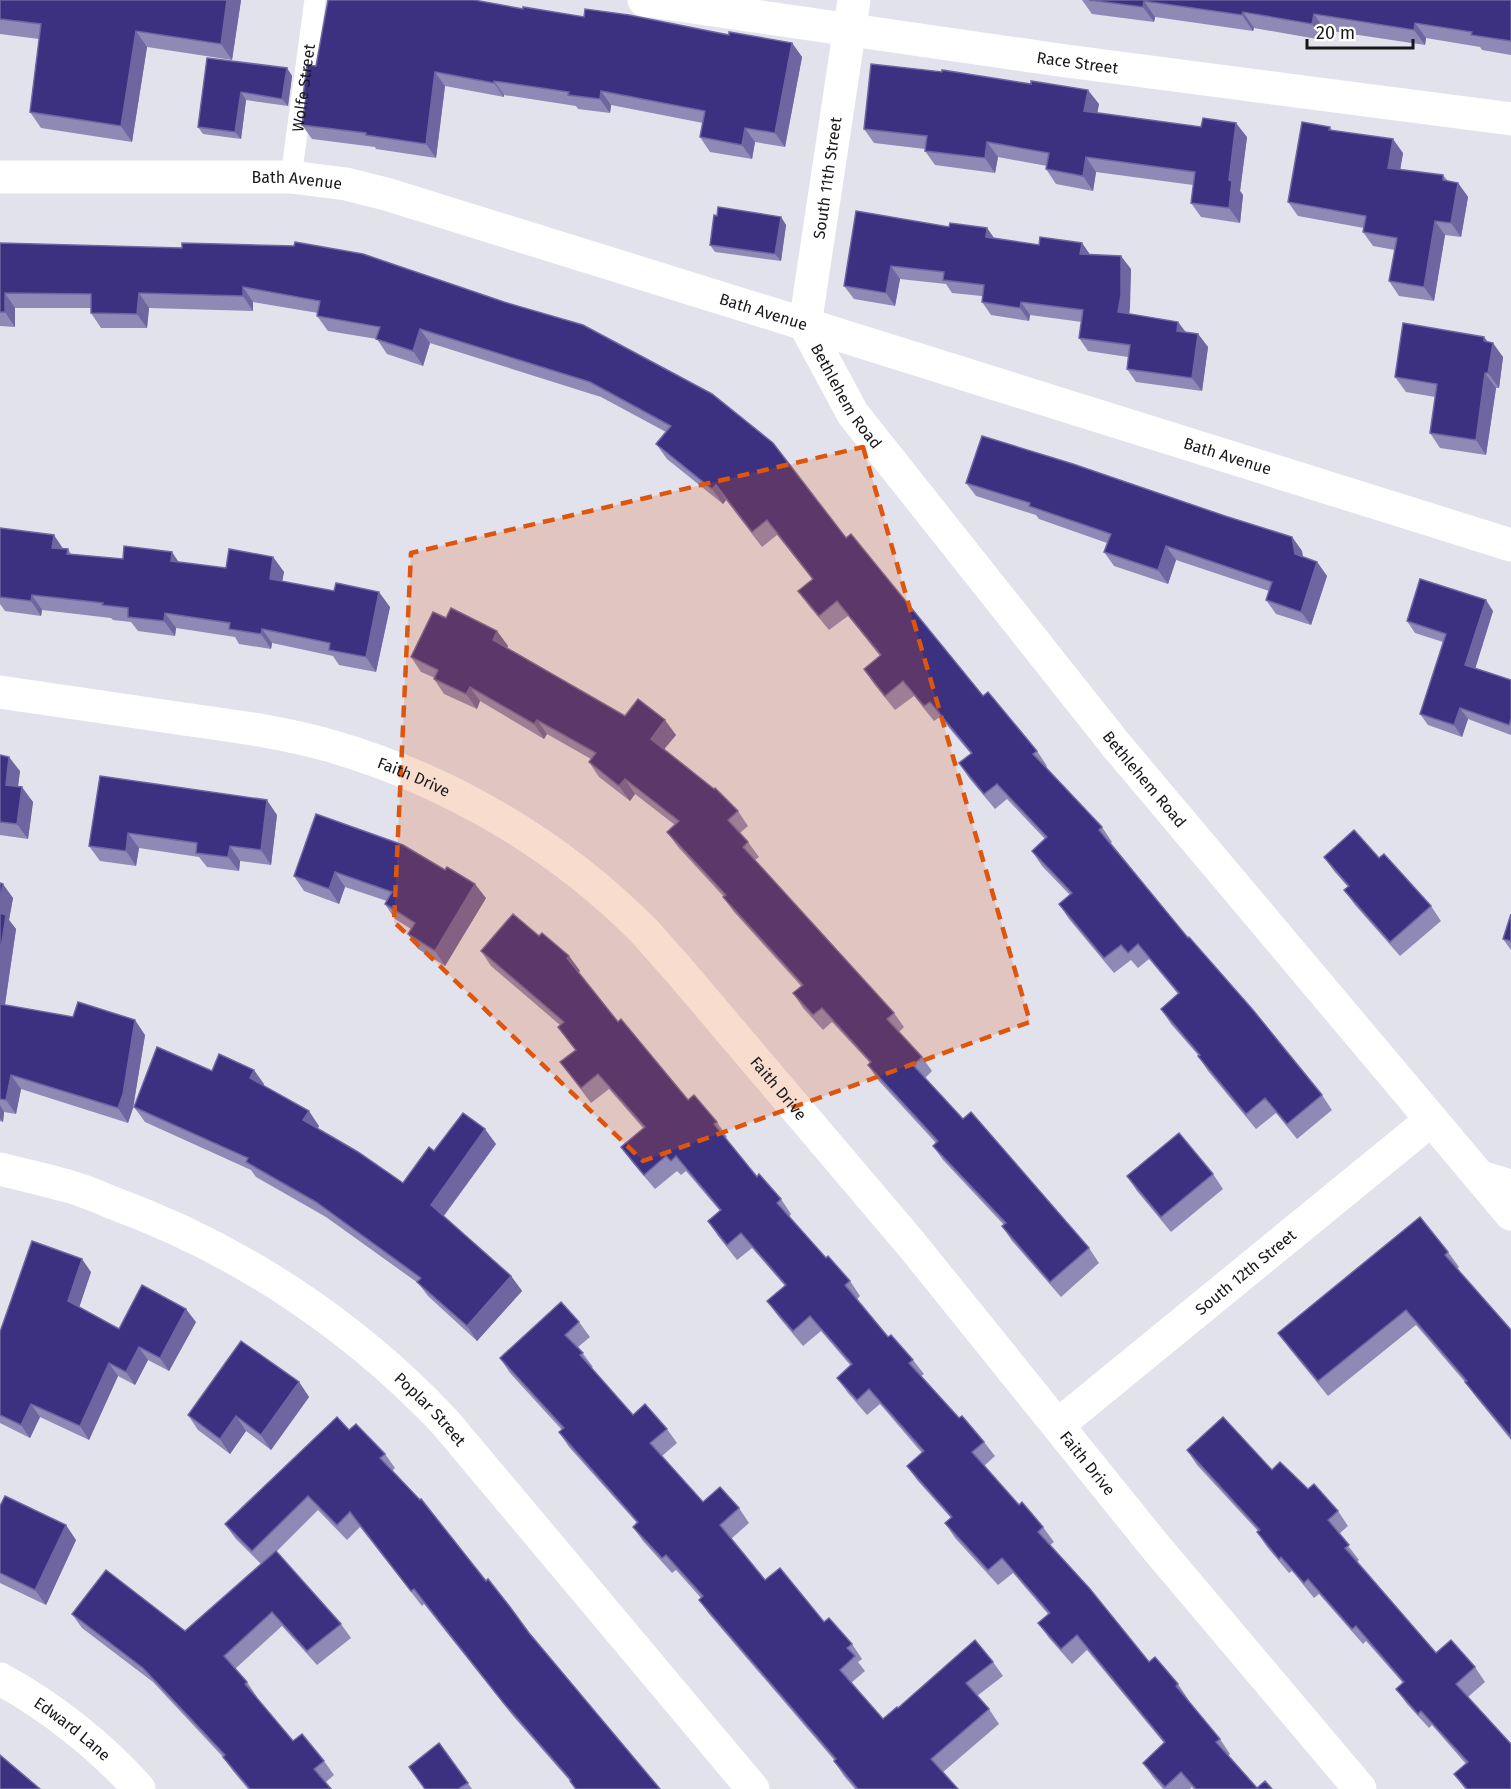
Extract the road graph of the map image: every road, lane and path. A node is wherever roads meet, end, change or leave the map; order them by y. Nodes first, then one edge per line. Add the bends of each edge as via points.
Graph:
1 (315, 0) edge
2 (644, 0) edge
3 (851, 15) edge
4 (1511, 119) edge
5 (0, 177) edge
6 (291, 177) junction
7 (805, 325) junction
8 (1511, 546) edge
9 (0, 692) edge
10 (1431, 1120) junction
11 (1472, 1168) junction
12 (0, 1169) edge
13 (1511, 1180) edge
14 (1511, 1214) edge
15 (1058, 1425) junction
16 (0, 1678) edge
17 (139, 1789) edge
18 (753, 1789) edge
19 (1360, 1789) edge

1 - 6 lane, Wolfe Street
2 - 3 street, Race Street
3 - 4 street, Race Street via 1071,62
3 - 7 street, South 11th Street
5 - 6 street, Bath Avenue
6 - 7 street, Bath Avenue via 386,194
7 - 8 street, Bath Avenue
7 - 10 street, Bethlehem Road via 853,414 1116,745
9 - 15 street, Faith Drive via 259,730 330,746 399,769 464,799 527,835 588,880 657,946 905,1236
10 - 11 street, Bethlehem Road
10 - 15 street, South 12th Street
11 - 13 lane
11 - 14 street, Bethlehem Road
12 - 18 street, Poplar Street via 71,1187 156,1218 237,1258 311,1305 380,1360 444,1421
15 - 19 street, Faith Drive
16 - 17 street, Edward Lane via 64,1720

